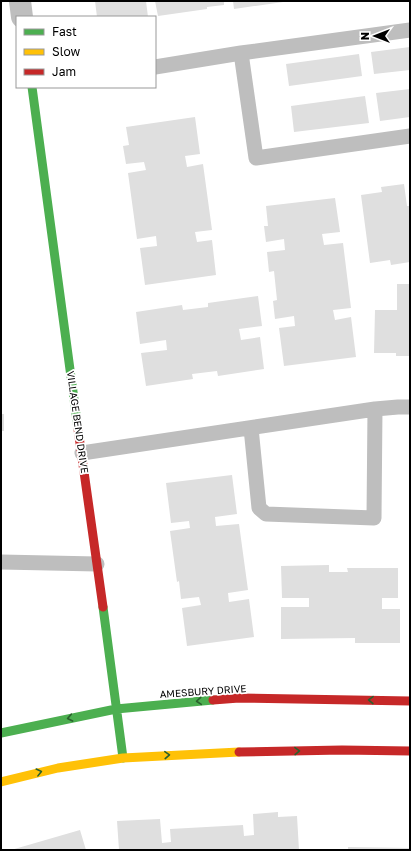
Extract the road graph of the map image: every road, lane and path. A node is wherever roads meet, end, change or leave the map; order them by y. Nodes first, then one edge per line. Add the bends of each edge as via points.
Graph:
1 (20, 1) edge
2 (22, 16) edge
3 (410, 30) edge
4 (241, 52) junction
5 (156, 67) edge
6 (32, 88) edge
7 (410, 136) edge
8 (410, 407) edge
9 (375, 409) junction
10 (251, 428) junction
11 (82, 453) junction
12 (1, 562) edge
13 (97, 564) junction
14 (410, 701) edge
15 (116, 709) junction
16 (1, 733) edge
17 (410, 751) edge
18 (123, 758) junction
19 (1, 782) edge

1 - 2 street
3 - 4 lane
4 - 5 lane
4 - 7 lane via 256,158
6 - 11 street, VILLAGE BEND DRIVE
8 - 9 lane
9 - 10 lane
9 - 10 lane via 374,518 266,514 259,508
10 - 11 lane
11 - 13 street, VILLAGE BEND DRIVE
12 - 13 lane
13 - 15 street, VILLAGE BEND DRIVE
14 -> 15 street, AMESBURY DRIVE via 239,698
15 -> 16 street, AMESBURY DRIVE
15 - 18 street, VILLAGE BEND DRIVE
18 -> 17 street via 218,752
19 -> 18 street via 58,768

